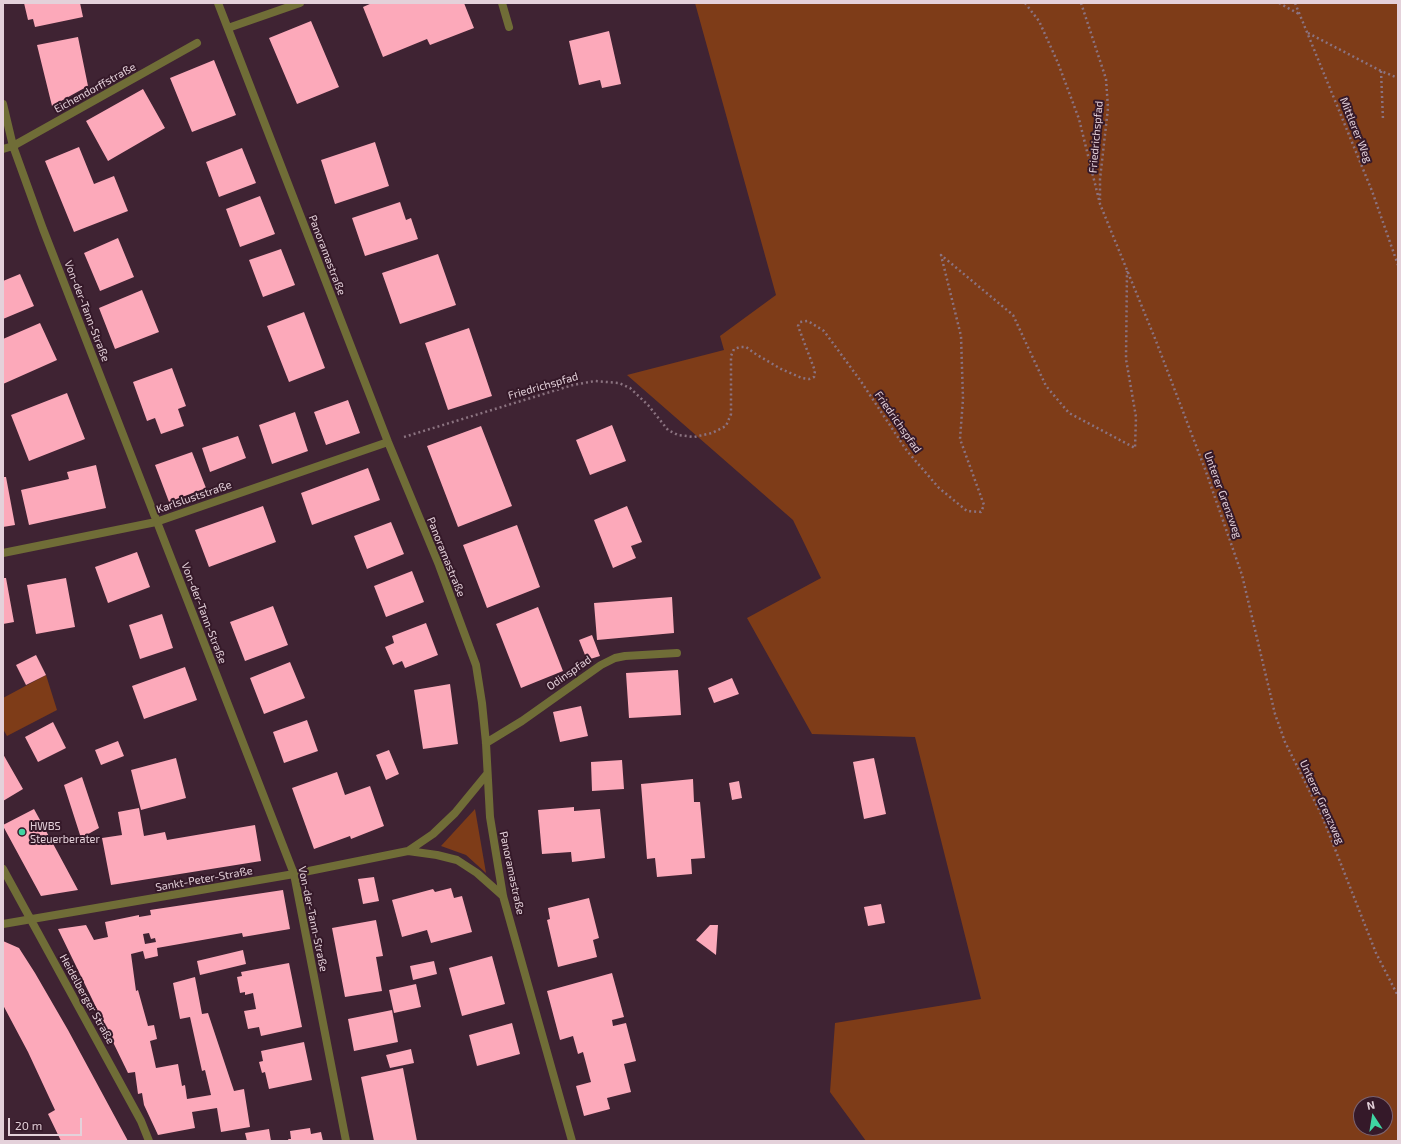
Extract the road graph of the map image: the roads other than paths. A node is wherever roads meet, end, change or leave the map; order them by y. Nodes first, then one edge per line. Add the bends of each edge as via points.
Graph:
1 (218, 3) edge
2 (300, 3) edge
3 (502, 3) edge
4 (509, 27) dead end
5 (228, 28) junction
6 (197, 43) dead end
7 (3, 104) edge
8 (13, 146) junction
9 (3, 149) edge
10 (388, 442) junction
11 (156, 522) junction
12 (3, 553) edge
13 (677, 653) dead end
14 (486, 743) junction
15 (487, 774) junction
16 (408, 851) junction
17 (3, 869) edge
18 (294, 874) junction
19 (503, 896) junction
20 (30, 921) junction
21 (3, 924) edge
22 (149, 1141) edge
23 (346, 1141) edge
24 (572, 1141) edge

1 - 5 street, Panoramastraße
2 - 5 street
3 - 4 street
5 - 10 street, Panoramastraße
6 - 8 street, Eichendorffstraße
7 - 8 street, Von-der-Tann-Straße
8 - 9 street, Eichendorffstraße
8 - 11 street, Von-der-Tann-Straße
10 - 11 street, Karlsluststraße
10 - 14 street, Panoramastraße via 439,565 476,665
11 - 12 street, Karlsluststraße
11 - 18 street, Von-der-Tann-Straße
13 - 14 street, Odinspfad via 614,658
14 - 15 street, Panoramastraße
15 - 16 street, Sankt-Peter-Straße via 456,813 433,834
15 - 19 street, Panoramastraße via 490,817
16 - 18 street, Sankt-Peter-Straße
16 - 19 street, Sankt-Peter-Straße via 457,860 477,873
17 - 20 street, Heidelberger Straße
18 - 20 street, Sankt-Peter-Straße
18 - 23 street, Von-der-Tann-Straße
19 - 24 street, Panoramastraße
20 - 21 street, Sankt-Peter-Straße
20 - 22 street, Heidelberger Straße via 120,1081

